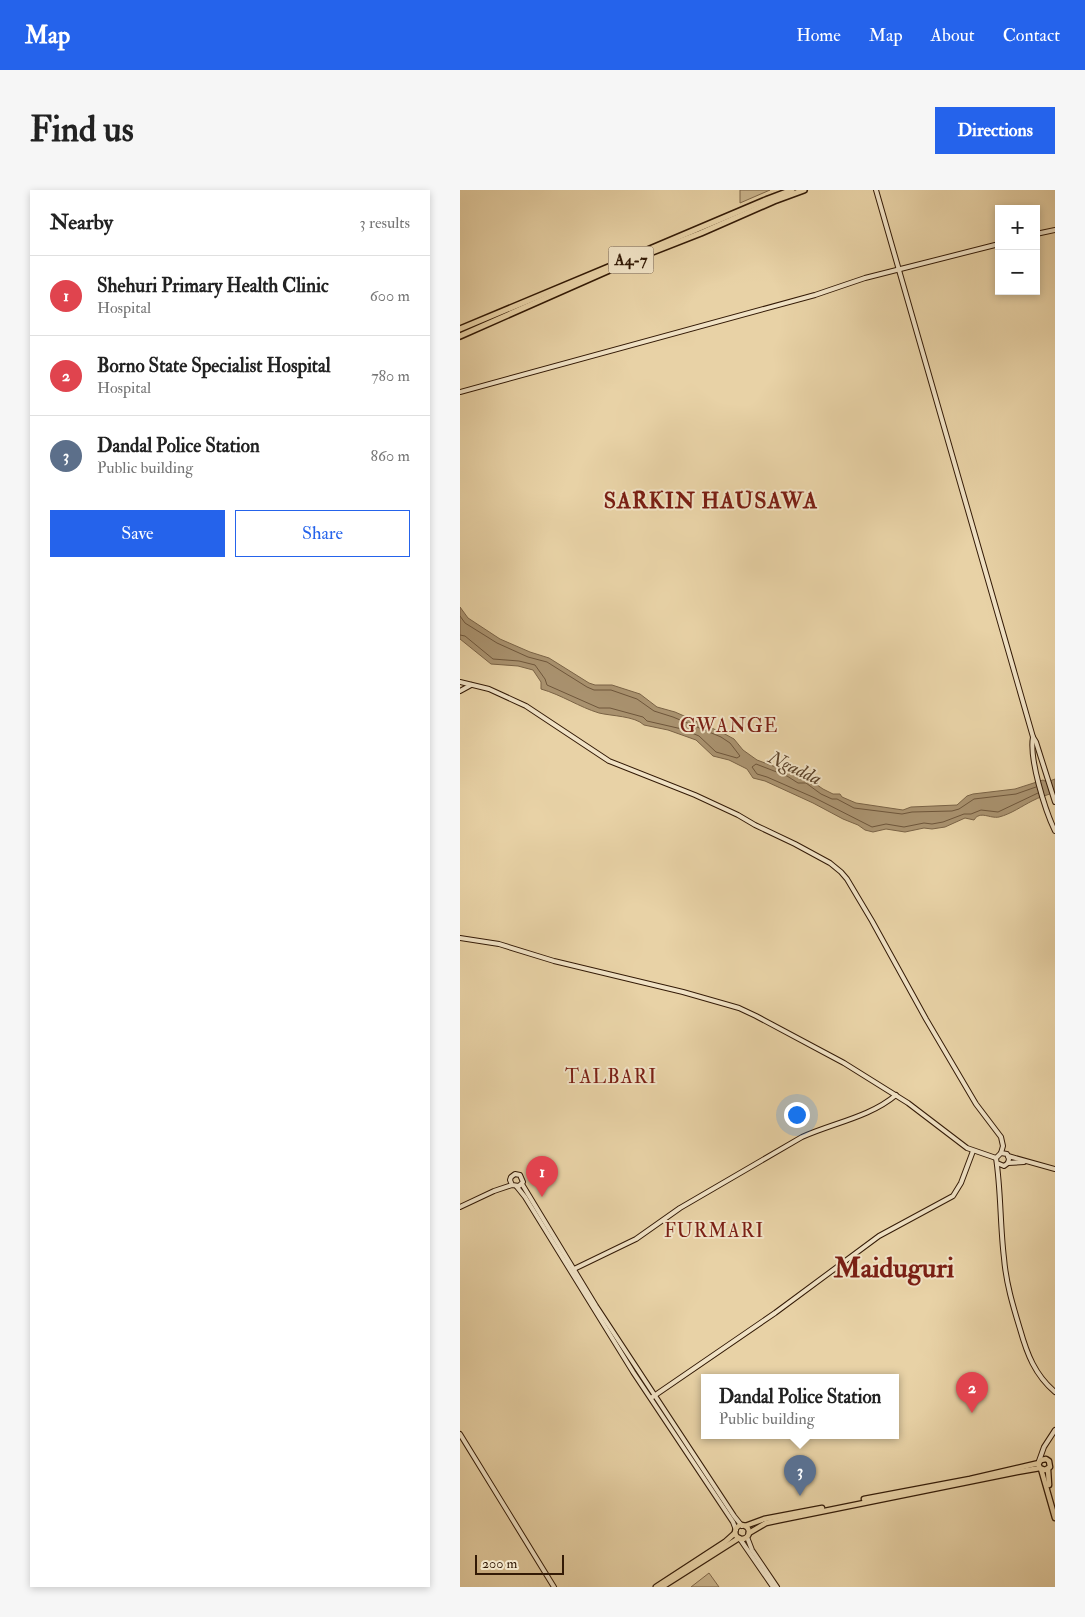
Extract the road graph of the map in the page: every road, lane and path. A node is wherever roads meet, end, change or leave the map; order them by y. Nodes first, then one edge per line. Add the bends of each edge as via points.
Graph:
1 (792, 190) edge
2 (804, 190) edge
3 (876, 190) edge
4 (1055, 230) edge
5 (1040, 233) edge
6 (995, 245) edge
7 (899, 270) junction
8 (460, 334) edge
9 (460, 392) edge
10 (460, 682) edge
11 (471, 685) junction
12 (460, 691) edge
13 (1033, 737) junction
14 (1055, 802) edge
15 (1055, 831) edge
16 (460, 938) edge
17 (896, 1095) junction
18 (973, 1151) junction
19 (1001, 1153) junction
20 (1008, 1156) junction
21 (996, 1158) junction
22 (1027, 1162) junction
23 (997, 1163) junction
24 (1008, 1163) junction
25 (1055, 1169) edge
26 (511, 1183) junction
27 (522, 1184) junction
28 (517, 1187) junction
29 (461, 1205) edge
30 (574, 1269) junction
31 (1055, 1392) edge
32 (652, 1397) junction
33 (1055, 1430) edge
34 (460, 1434) edge
35 (1044, 1447) junction
36 (1047, 1459) junction
37 (1055, 1460) edge
38 (1040, 1465) junction
39 (1051, 1467) edge
40 (1055, 1508) edge
41 (1055, 1518) edge
42 (743, 1526) junction
43 (736, 1531) junction
44 (748, 1535) junction
45 (740, 1539) junction
46 (702, 1560) junction
47 (554, 1587) edge
48 (656, 1587) edge
49 (662, 1587) edge
50 (775, 1587) edge

1 - 8 highway, A4-7
2 - 8 highway, A4-7
3 - 7 main road
4 - 5 main road
6 - 7 main road
7 - 9 main road
7 - 13 main road
10 - 11 main road
11 - 12 main road
11 - 19 main road via 526,706 609,760 703,798 830,862 847,879 930,1026 1001,1137
13 - 14 main road
13 - 15 main road via 1038,778
16 - 17 main road via 499,944 739,1008 844,1063
17 - 18 main road
17 - 30 main road via 875,1109 802,1137 680,1208 636,1239
18 - 21 main road
18 - 32 main road via 953,1196 879,1236 775,1313
19 - 20 main road
19 - 21 main road
20 - 22 main road
20 - 24 main road
21 - 23 main road
22 - 24 main road
22 - 25 main road
23 - 24 main road via 1001,1166
23 - 31 main road via 1007,1284 1032,1361 1039,1376
26 - 27 main road via 512,1176 519,1174
26 - 28 main road
26 - 29 main road
27 - 28 main road
27 - 30 main road
28 - 32 main road
30 - 32 main road
32 - 42 main road
32 - 43 main road
33 - 35 main road
34 - 47 main road
35 - 36 main road
35 - 38 main road
36 - 37 main road
36 - 38 main road
36 - 39 main road
38 - 39 main road
38 - 41 main road
38 - 42 main road via 764,1519
38 - 44 main road via 766,1523
39 - 40 main road via 1049,1481
42 - 43 main road
42 - 44 main road via 748,1529
43 - 45 main road
43 - 46 main road
44 - 45 main road
44 - 50 main road via 752,1550
45 - 46 main road
45 - 50 main road
46 - 48 main road
46 - 49 main road

